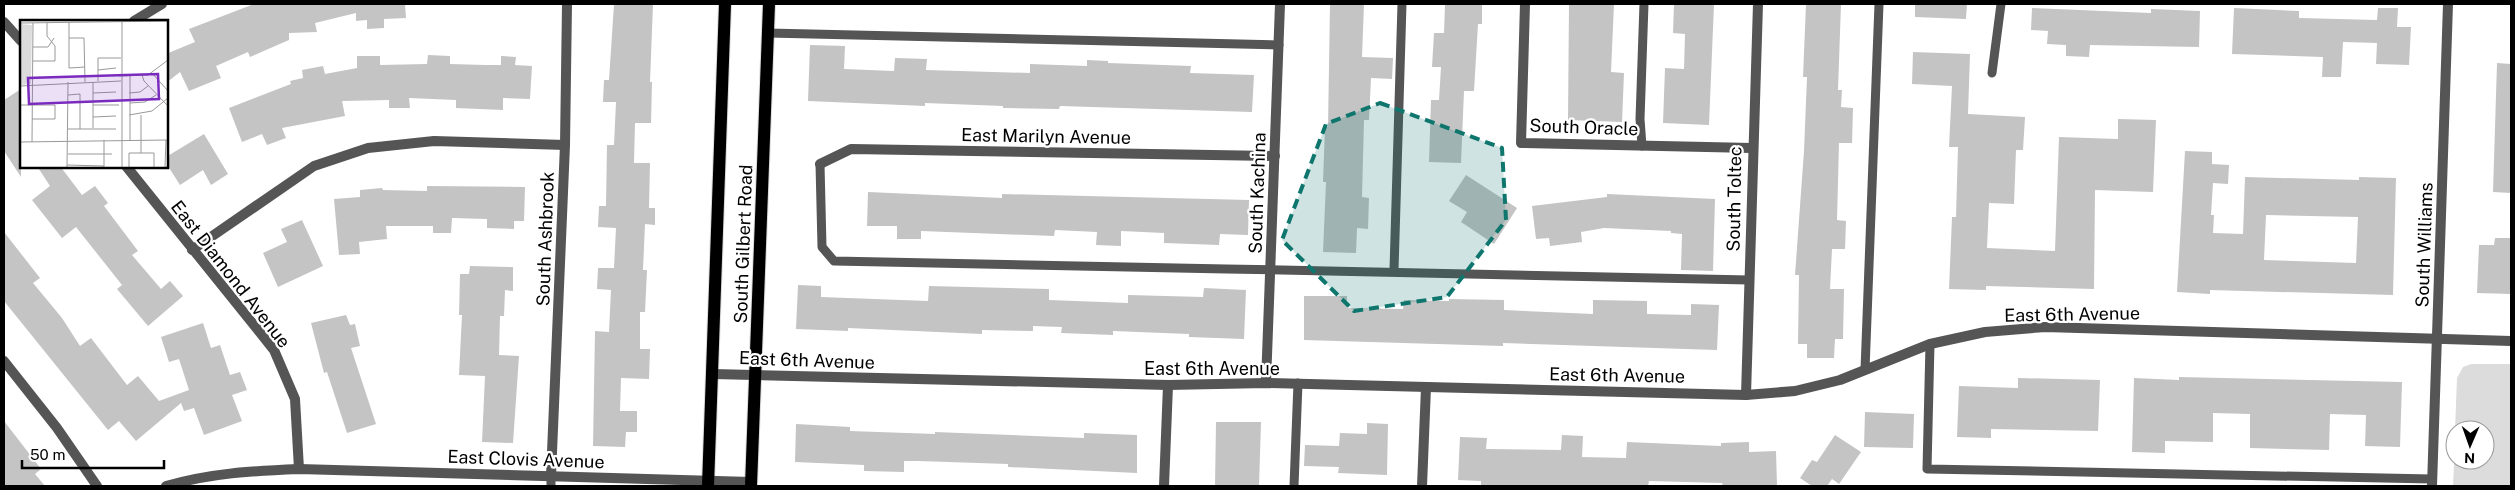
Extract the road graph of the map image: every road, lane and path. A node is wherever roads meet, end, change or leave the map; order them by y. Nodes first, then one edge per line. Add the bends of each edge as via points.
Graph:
1 (162, 4) edge
2 (567, 4) edge
3 (725, 4) edge
4 (769, 4) edge
5 (1280, 4) edge
6 (1402, 4) edge
7 (1525, 4) edge
8 (1644, 4) edge
9 (1758, 4) edge
10 (1879, 4) edge
11 (2001, 4) edge
12 (2448, 4) edge
13 (136, 20) edge
14 (4, 22) edge
15 (768, 33) junction
16 (20, 40) edge
17 (1279, 45) junction
18 (1992, 73) dead end
19 (565, 145) junction
20 (1642, 146) junction
21 (1752, 148) junction
22 (1275, 156) junction
23 (820, 164) joint
24 (128, 168) edge
25 (192, 250) junction
26 (1394, 270) junction
27 (1271, 271) junction
28 (1749, 280) junction
29 (2438, 340) junction
30 (2511, 341) edge
31 (1930, 344) junction
32 (4, 361) edge
33 (1865, 370) junction
34 (713, 374) junction
35 (755, 375) junction
36 (1266, 383) junction
37 (1298, 384) junction
38 (1168, 385) junction
39 (1426, 387) junction
40 (1746, 395) junction
41 (299, 469) junction
42 (551, 481) edge
43 (2432, 482) edge
44 (708, 484) edge
45 (751, 484) edge
46 (97, 486) edge
47 (166, 486) edge
48 (1164, 486) edge
49 (1294, 486) edge
50 (1422, 486) edge

1 - 13 street
2 - 19 street, South Ashbrook
3 - 34 main road, South Gilbert Road
4 - 15 main road, South Gilbert Road
5 - 17 street, South Kachina
6 - 26 lane
7 - 20 street, South Oracle via 1521,143
8 - 20 lane
9 - 21 street, South Toltec
10 - 33 lane
11 - 18 lane
12 - 29 street, South Williams
14 - 16 street
15 - 17 lane
15 - 35 main road, South Gilbert Road
17 - 22 street, South Kachina
19 - 25 street via 434,141 368,148 314,166
19 - 42 street, South Ashbrook
20 - 21 street, South Oracle
21 - 28 street, South Toltec
22 - 23 street, East Marilyn Avenue via 851,149
22 - 27 street, South Kachina
23 - 27 lane via 822,247 834,261
24 - 25 street, East Diamond Avenue
25 - 41 street, East Diamond Avenue via 274,350 295,399
26 - 27 lane
26 - 28 lane
27 - 36 street, South Kachina
28 - 40 street, South Toltec
29 - 30 street, East 6th Avenue
29 - 31 street, East 6th Avenue via 2046,328 1985,332
29 - 43 street, South Williams
31 - 33 street, East 6th Avenue
31 - 43 lane via 1927,469
32 - 46 street via 57,428
33 - 40 street, East 6th Avenue via 1795,391
34 - 35 street, East 6th Avenue
34 - 44 main road, South Gilbert Road
35 - 38 street, East 6th Avenue
35 - 45 main road, South Gilbert Road
36 - 37 street, East 6th Avenue
36 - 38 street, East 6th Avenue
37 - 39 street, East 6th Avenue
37 - 49 lane
38 - 48 street
39 - 40 street, East 6th Avenue
39 - 50 street
41 - 42 street, East Clovis Avenue
41 - 47 street, East Clovis Avenue via 230,472
42 - 44 street, East Clovis Avenue
44 - 45 street, East Clovis Avenue

